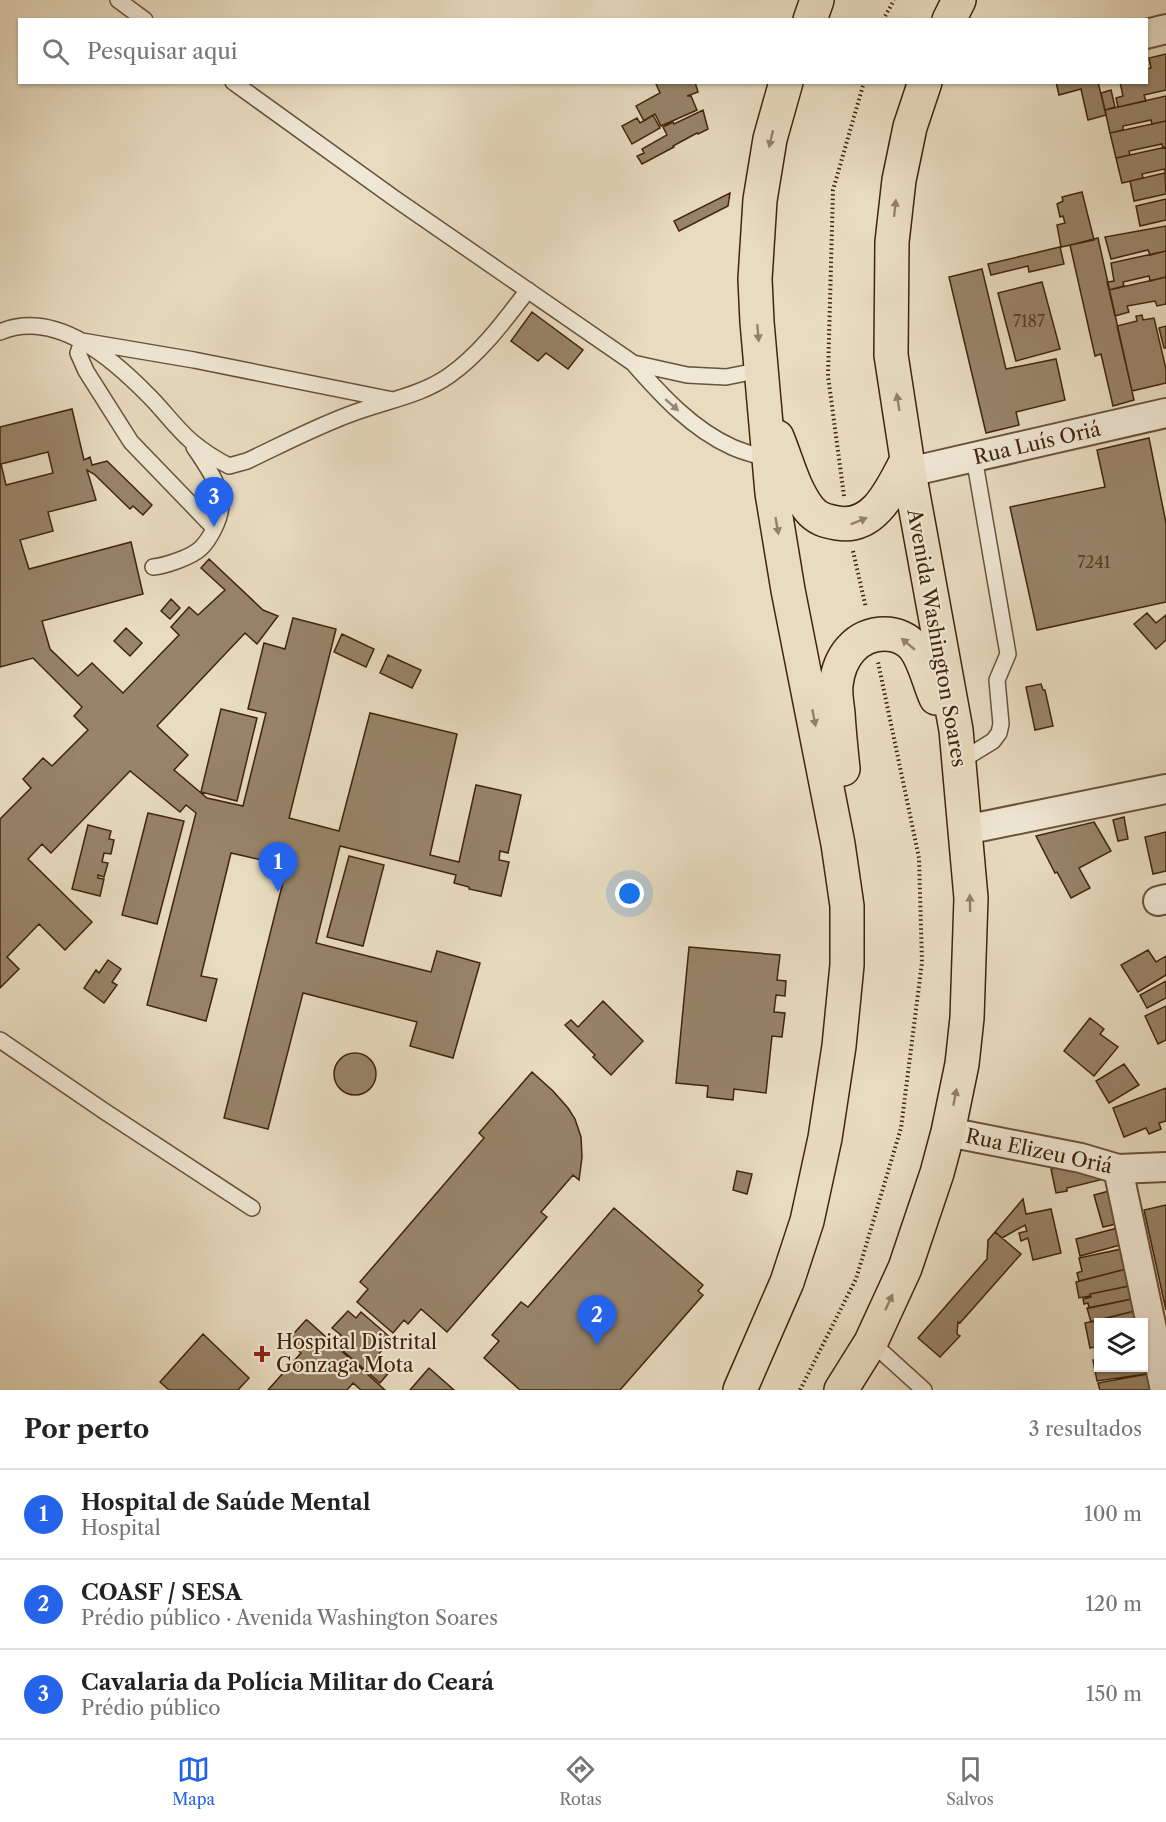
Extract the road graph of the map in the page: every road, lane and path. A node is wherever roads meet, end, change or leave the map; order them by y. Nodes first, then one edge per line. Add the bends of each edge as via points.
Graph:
1 (118, 0) edge
2 (818, 0) edge
3 (894, 0) edge
4 (959, 0) edge
5 (142, 18) edge
6 (811, 18) edge
7 (884, 18) edge
8 (950, 18) edge
9 (1166, 29) edge
10 (1148, 34) edge
11 (236, 84) edge
12 (785, 84) edge
13 (929, 84) edge
14 (528, 290) junction
15 (0, 332) edge
16 (82, 341) junction
17 (633, 363) junction
18 (761, 370) junction
19 (396, 400) junction
20 (764, 411) junction
21 (1166, 414) edge
22 (189, 440) junction
23 (974, 457) junction
24 (767, 459) junction
25 (908, 466) junction
26 (214, 528) junction
27 (153, 567) dead end
28 (958, 746) junction
29 (1166, 789) edge
30 (965, 830) junction
31 (838, 844) junction
32 (0, 1040) edge
33 (948, 1132) junction
34 (1166, 1167) edge
35 (1118, 1169) junction
36 (252, 1208) dead end
37 (871, 1342) junction
38 (740, 1390) edge
39 (841, 1390) edge
40 (924, 1390) edge
41 (1165, 1390) edge

1 - 5 lane
2 - 6 highway
3 - 7 path
4 - 8 highway
9 - 10 street
11 - 14 lane
12 -> 18 highway via 770,139 760,200 755,279
25 -> 13 highway, Avenida Washington Soares via 891,356 892,242 910,127
14 - 17 lane
14 - 19 lane via 480,348 453,373
15 - 16 lane via 29,326
16 - 19 lane
16 - 22 lane via 114,363
16 - 26 lane via 78,352 86,372 131,442
17 - 18 lane via 687,375 726,376
17 -> 24 lane via 660,395 710,435
18 - 20 highway
19 - 22 lane via 358,411 229,466
20 - 24 highway
20 -> 25 highway via 804,501 818,518 828,522 847,525 866,519
21 - 23 street, Rua Luís Oriá
22 - 26 lane via 214,478 221,505
23 - 25 street, Rua Luís Oriá
23 - 28 lane via 1008,654 997,680 999,733 993,741
24 -> 31 highway
25 - 28 highway, Avenida Washington Soares
26 - 27 lane via 200,549 165,566
28 - 30 highway, Avenida Washington Soares
28 -> 31 highway via 914,647 897,636 872,635 860,640 850,649 835,687 845,798
29 - 30 street
33 -> 30 highway, Avenida Washington Soares via 967,1018 971,898
31 - 38 highway via 846,906 847,965 825,1138 807,1221 787,1282
32 - 36 lane
33 - 35 street, Rua Elizeu Oriá
37 -> 33 highway, Avenida Washington Soares via 905,1268
34 - 35 street, Rua Elizeu Oriá
35 - 41 street
37 - 39 highway, Avenida Washington Soares
37 - 40 lane

